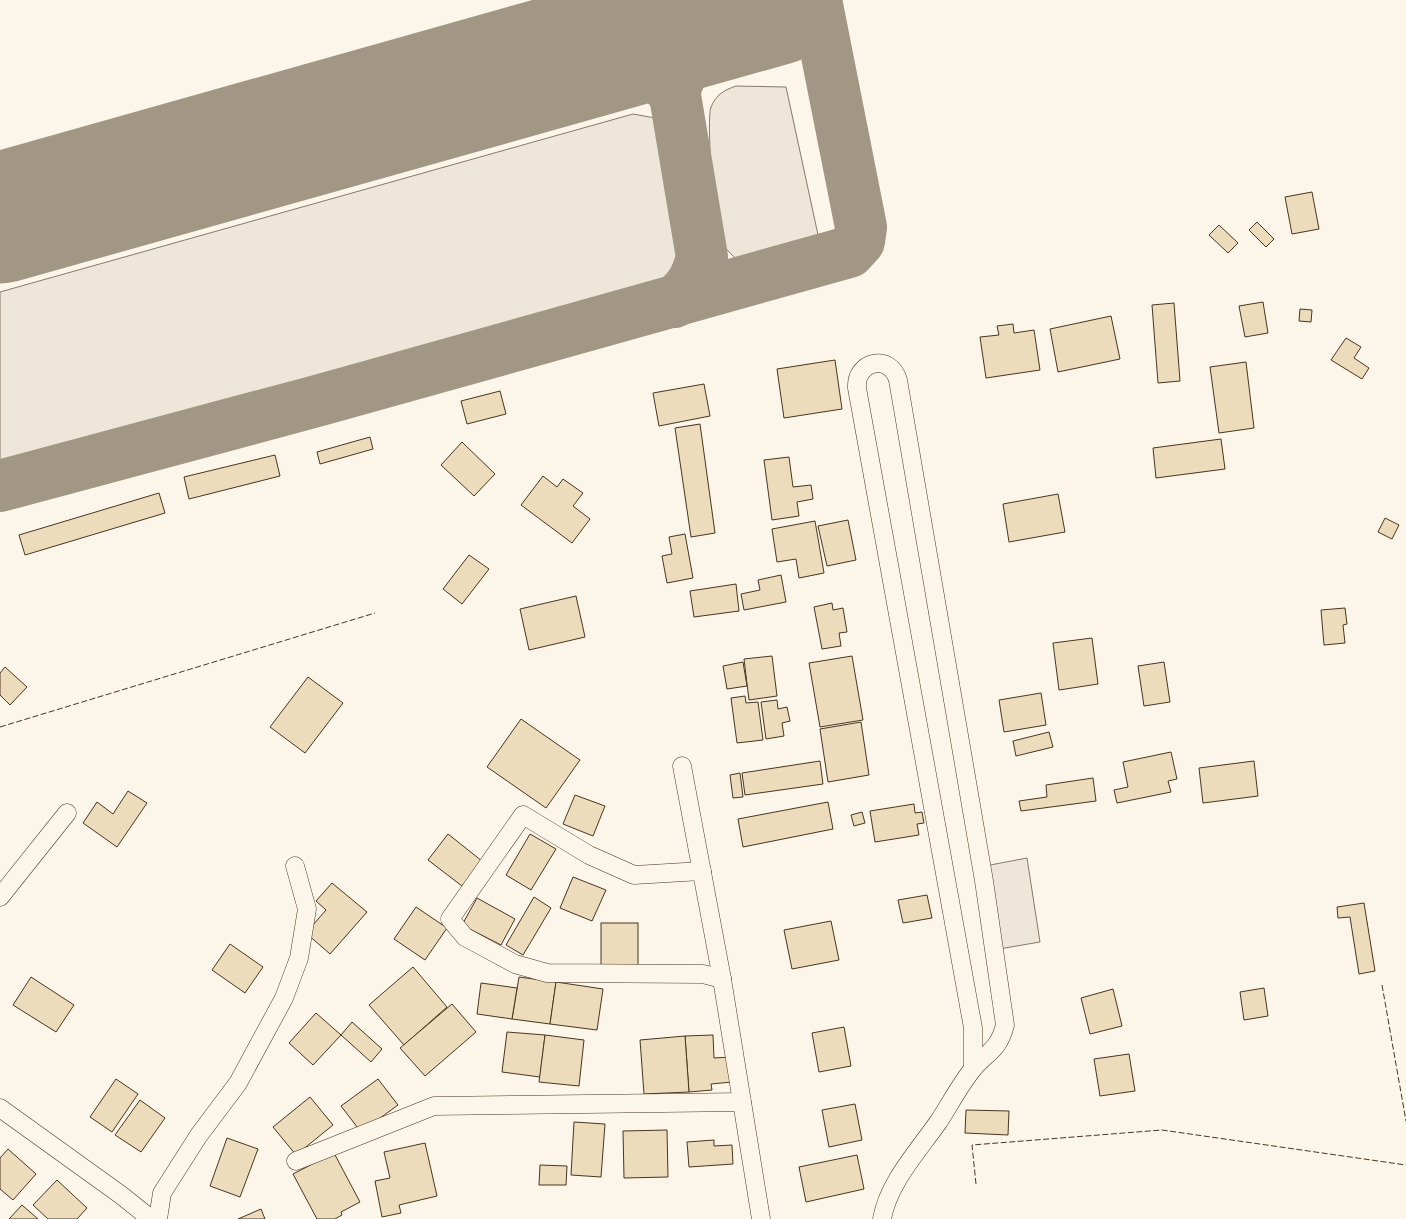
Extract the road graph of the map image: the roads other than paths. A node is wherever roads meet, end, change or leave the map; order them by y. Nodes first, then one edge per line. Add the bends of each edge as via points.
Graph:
1 (682, 766) dead end
2 (67, 813) dead end
3 (295, 866) dead end
4 (702, 871) junction
5 (0, 897) edge
6 (722, 979) junction
7 (973, 1069) junction
8 (742, 1102) junction
9 (0, 1108) edge
10 (296, 1161) dead end
11 (151, 1219) edge
12 (158, 1219) edge
13 (761, 1219) edge
14 (882, 1219) edge

1 - 4 street
2 - 5 street
3 - 12 street via 307,909 300,958 284,998 238,1083 199,1135 162,1193
4 - 6 street
4 - 6 street via 634,875 589,855 523,815 450,919 465,937 515,964 547,973 703,974
6 - 8 street
7 - 7 street via 972,1028 857,388 858,374 875,362 887,365 898,380 1004,1009 1002,1037 992,1052
7 - 14 street via 896,1184 884,1205
8 - 10 street via 434,1106
8 - 13 street
9 - 11 street

